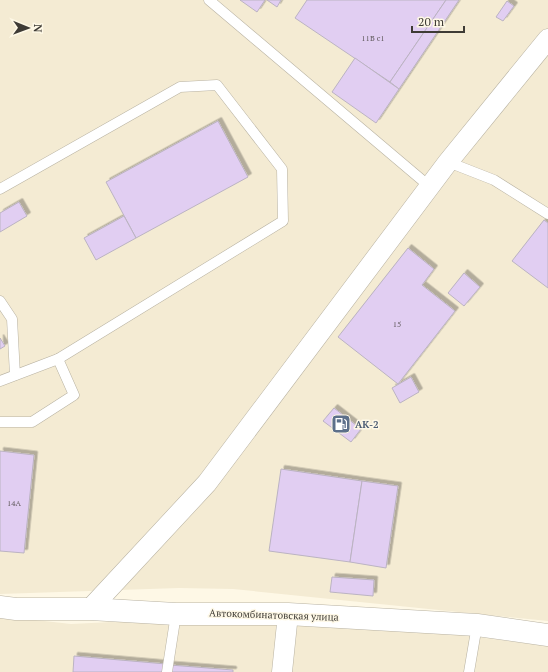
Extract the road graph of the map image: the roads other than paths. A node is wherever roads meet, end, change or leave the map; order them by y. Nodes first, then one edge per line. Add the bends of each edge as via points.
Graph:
1 (209, 0) edge
2 (548, 39) edge
3 (448, 162) junction
4 (430, 186) junction
5 (0, 189) edge
6 (548, 214) edge
7 (0, 301) edge
8 (58, 359) junction
9 (15, 375) junction
10 (0, 381) edge
11 (0, 422) edge
12 (0, 607) edge
13 (90, 609) junction
14 (176, 614) junction
15 (288, 614) junction
16 (477, 625) junction
17 (548, 635) edge
18 (167, 672) edge
19 (282, 672) edge
20 (469, 672) edge

1 - 4 lane
2 - 3 street
3 - 4 street
3 - 6 lane via 494,180
4 - 13 street via 208,483
5 - 8 lane via 180,87 217,85 282,169 283,221
7 - 9 lane via 12,319
8 - 9 lane
8 - 11 lane via 74,395 32,422
9 - 10 lane
12 - 13 street, Автокомбинатовская улица
13 - 14 street, Автокомбинатовская улица
14 - 15 street, Автокомбинатовская улица
14 - 18 lane
15 - 16 street, Автокомбинатовская улица
15 - 19 street
16 - 17 street, Автокомбинатовская улица
16 - 20 lane

